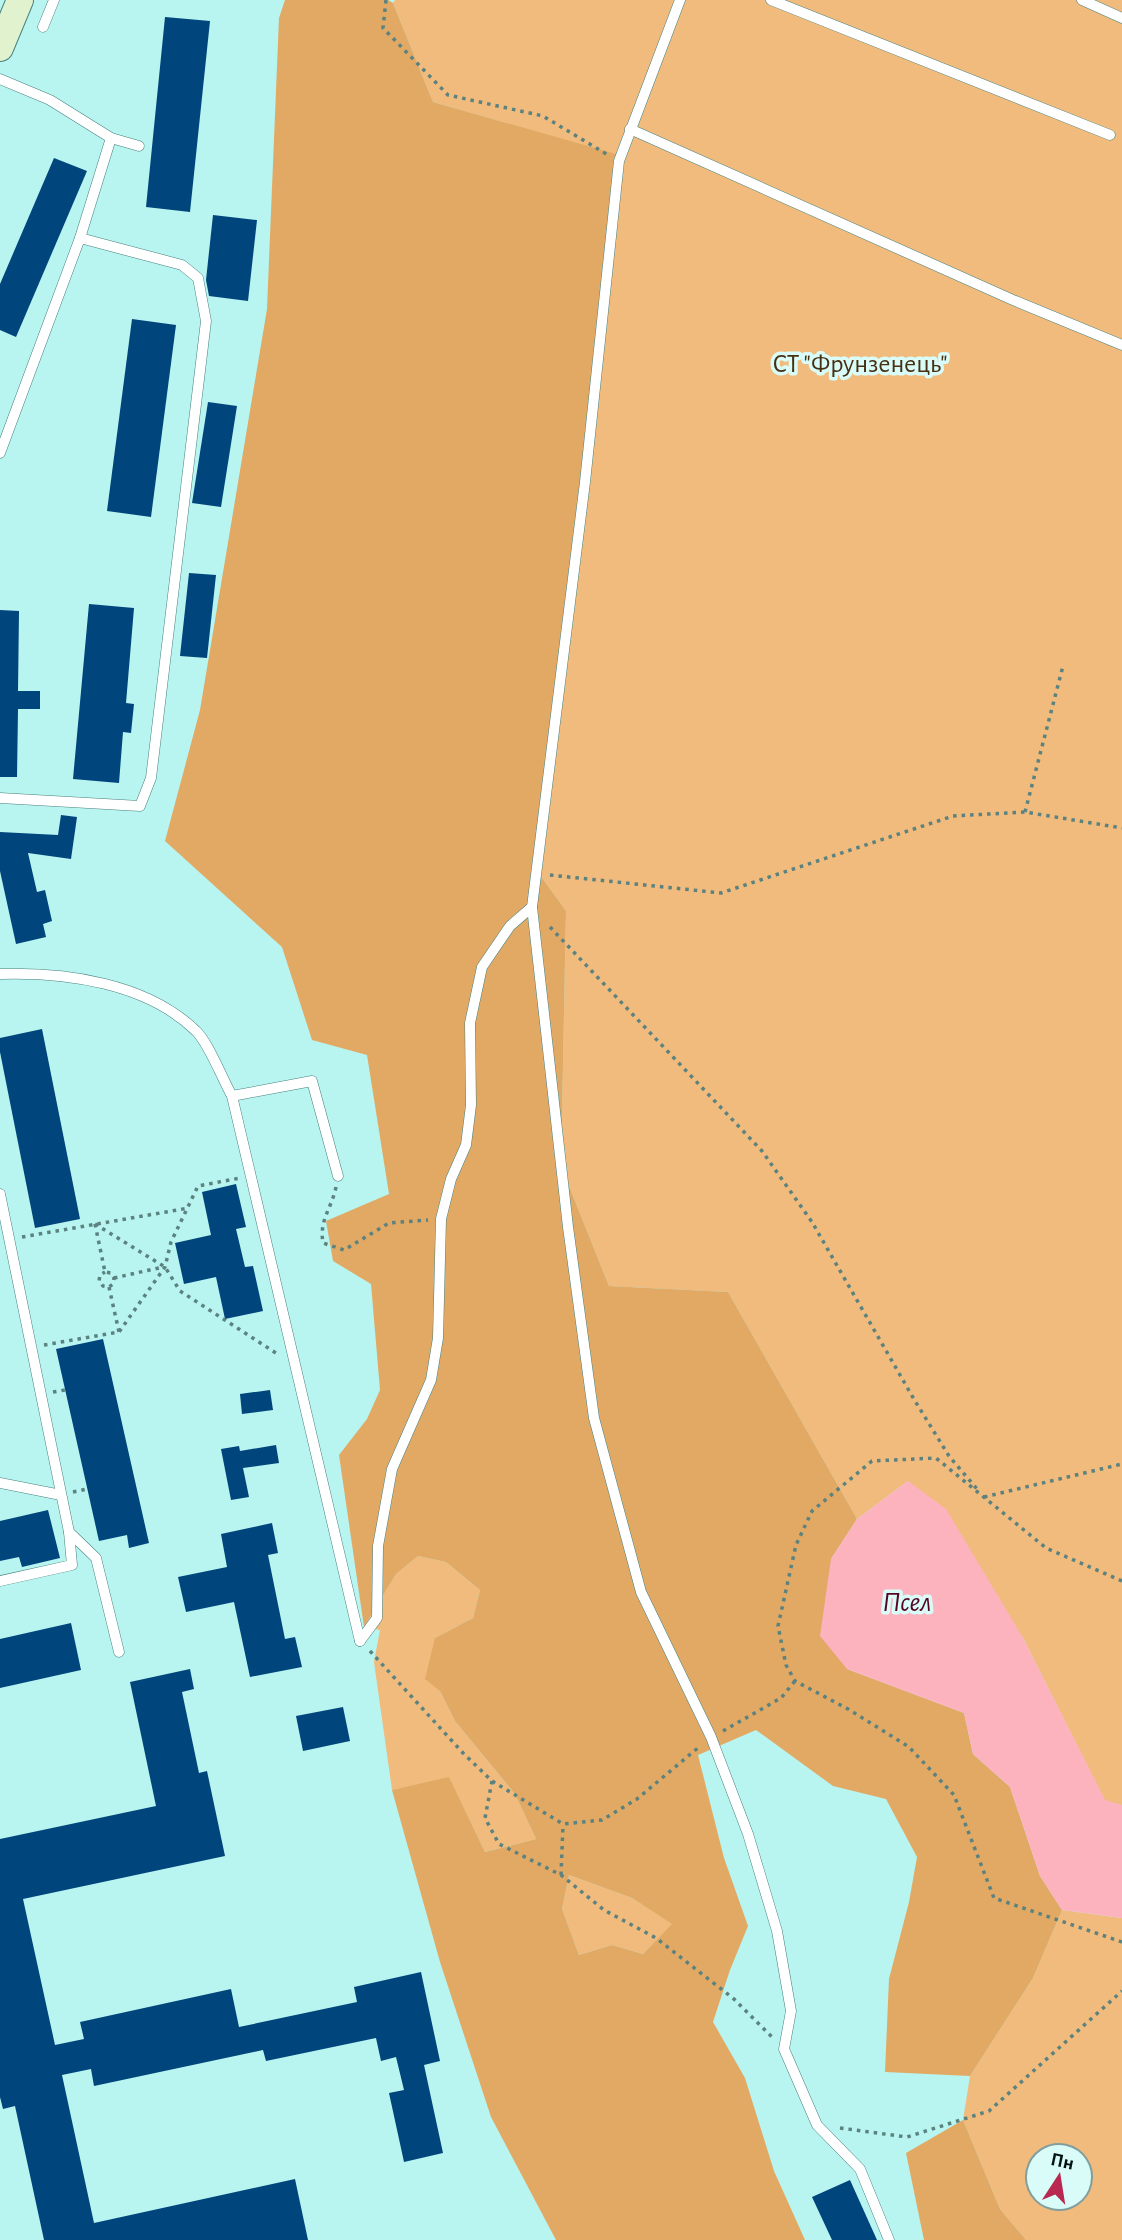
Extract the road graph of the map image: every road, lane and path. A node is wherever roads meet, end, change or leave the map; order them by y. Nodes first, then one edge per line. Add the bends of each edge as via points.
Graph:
1 (20, 0) edge
2 (54, 0) edge
3 (386, 0) edge
4 (680, 0) edge
5 (771, 0) edge
6 (1082, 0) edge
7 (1122, 18) edge
8 (43, 27) dead end
9 (0, 48) edge
10 (0, 79) edge
11 (630, 129) junction
12 (1110, 135) dead end
13 (111, 138) junction
14 (139, 146) dead end
15 (619, 161) junction
16 (80, 238) junction
17 (1122, 345) edge
18 (0, 453) edge
19 (1063, 666) dead end
20 (0, 798) edge
21 (1025, 812) junction
22 (1122, 828) edge
23 (534, 873) junction
24 (532, 907) junction
25 (0, 974) edge
26 (232, 1097) junction
27 (251, 1175) junction
28 (338, 1176) joint
29 (1, 1202) edge
30 (189, 1208) junction
31 (441, 1219) junction
32 (95, 1224) junction
33 (9, 1240) junction
34 (166, 1267) junction
35 (105, 1272) junction
36 (114, 1278) junction
37 (109, 1287) junction
38 (119, 1332) junction
39 (31, 1348) junction
40 (296, 1366) junction
41 (1122, 1464) edge
42 (0, 1483) edge
43 (61, 1495) junction
44 (984, 1497) junction
45 (69, 1532) junction
46 (0, 1581) edge
47 (1122, 1581) edge
48 (119, 1652) dead end
49 (379, 1659) dead end
50 (795, 1681) junction
51 (711, 1737) junction
52 (492, 1781) junction
53 (564, 1824) junction
54 (561, 1875) junction
55 (1122, 1942) edge
56 (1122, 1991) edge
57 (784, 2049) junction
58 (817, 2125) junction
59 (889, 2240) edge

1 - 9 main road
2 - 8 lane
3 - 15 path via 383,28 448,95 543,116
4 - 11 lane
5 - 12 lane
6 - 7 lane
10 - 13 lane via 50,100
11 - 15 lane
11 - 17 lane
13 - 14 lane
13 - 16 lane
15 - 23 lane via 565,651
16 - 18 lane
16 - 20 lane via 182,265 198,278 206,321 151,778 140,806
19 - 21 path
21 - 22 path
21 - 23 path via 953,816 721,893
23 - 24 lane
24 - 31 lane via 510,926 482,967 470,1023 471,1105 466,1145
24 - 44 path via 762,1151 812,1222 949,1456
24 - 51 lane via 594,1418 641,1592
25 - 26 lane via 104,984 157,1003 198,1032
26 - 27 lane
26 - 28 lane via 312,1081
27 - 30 path via 198,1186
27 - 40 lane
28 - 31 path via 332,1205 320,1227 323,1243 344,1250 389,1223
29 - 33 lane
30 - 32 path
30 - 34 path via 171,1242
31 - 40 lane via 438,1338 431,1380 392,1469 378,1546 377,1618 360,1641
32 - 33 path
32 - 34 path
32 - 35 path
33 - 39 lane
34 - 36 path
34 - 38 path
34 - 40 path via 180,1292
35 - 36 path
35 - 37 path via 99,1281
36 - 37 path
37 - 38 path
38 - 39 path
39 - 43 lane
41 - 44 path
42 - 43 lane
43 - 45 lane
44 - 47 path via 1046,1548
44 - 50 path via 936,1458 872,1461 812,1511 796,1545 778,1626 786,1665
45 - 46 lane via 72,1565
45 - 48 lane via 96,1558
49 - 52 path
50 - 51 path via 781,1698
50 - 55 path via 909,1747 954,1795 994,1898
51 - 53 path via 637,1799 602,1820
51 - 57 lane via 748,1834 777,1931 791,2011
52 - 53 path
52 - 54 path via 485,1818 499,1844
53 - 54 path
54 - 57 path via 604,1910 656,1938 734,1999
56 - 58 path via 989,2111 907,2137
57 - 58 lane
58 - 59 lane via 860,2169

